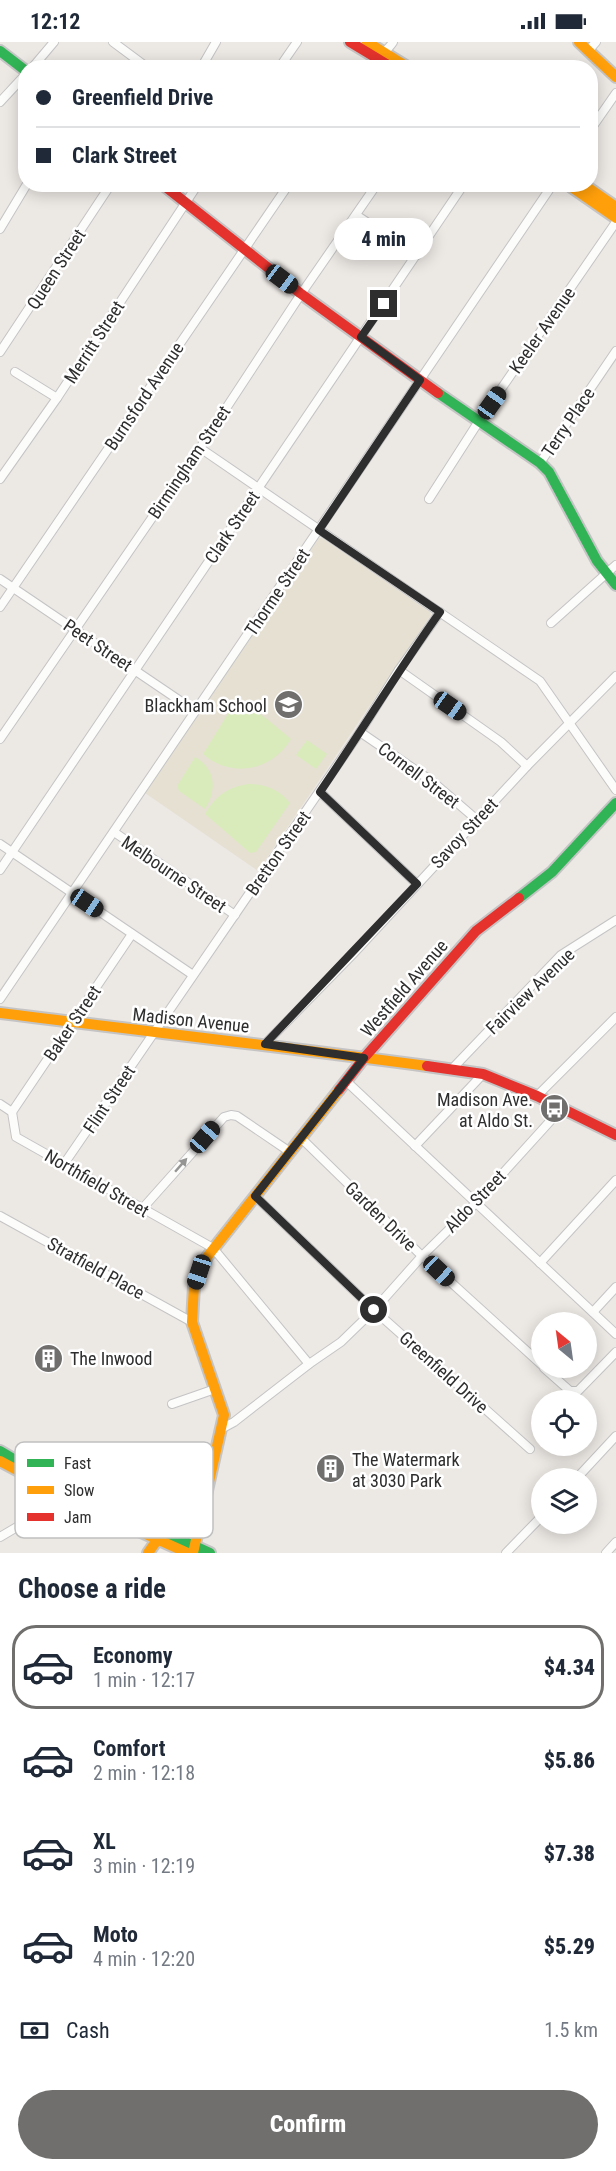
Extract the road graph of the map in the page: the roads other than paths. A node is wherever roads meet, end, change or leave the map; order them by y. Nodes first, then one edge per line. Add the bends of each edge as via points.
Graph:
1 (54, 42) edge
2 (113, 42) edge
3 (216, 42) edge
4 (297, 42) edge
5 (350, 42) edge
6 (368, 42) edge
7 (393, 42) edge
8 (579, 42) edge
9 (592, 46) edge
10 (0, 51) edge
11 (381, 55) junction
12 (39, 60) edge
13 (137, 60) edge
14 (206, 60) edge
15 (285, 60) edge
16 (376, 60) edge
17 (386, 60) edge
18 (392, 60) edge
19 (18, 66) edge
20 (616, 76) edge
21 (18, 82) edge
22 (616, 93) edge
23 (0, 102) edge
24 (598, 119) edge
25 (22, 192) edge
26 (106, 192) edge
27 (171, 192) edge
28 (193, 192) edge
29 (283, 192) edge
30 (372, 192) edge
31 (459, 192) edge
32 (548, 192) edge
33 (578, 192) edge
34 (594, 192) edge
35 (185, 204) junction
36 (616, 207) edge
37 (356, 215) junction
38 (616, 220) edge
39 (0, 229) edge
40 (243, 250) junction
41 (417, 255) junction
42 (301, 294) junction
43 (361, 337) junction
44 (616, 351) edge
45 (0, 352) edge
46 (15, 372) dead end
47 (420, 380) junction
48 (57, 398) junction
49 (479, 421) junction
50 (200, 448) junction
51 (540, 463) junction
52 (0, 479) edge
53 (259, 489) junction
54 (429, 499) dead end
55 (319, 530) junction
56 (616, 565) edge
57 (606, 574) junction
58 (0, 579) edge
59 (616, 585) edge
60 (13, 588) junction
61 (0, 607) edge
62 (440, 612) junction
63 (551, 623) dead end
64 (74, 629) junction
65 (135, 670) junction
66 (399, 670) junction
67 (616, 676) edge
68 (195, 711) junction
69 (569, 722) junction
70 (360, 732) junction
71 (0, 739) edge
72 (526, 766) junction
73 (616, 790) edge
74 (320, 792) junction
75 (616, 803) edge
76 (477, 819) junction
77 (114, 832) junction
78 (0, 844) edge
79 (12, 852) junction
80 (0, 870) edge
81 (417, 884) junction
82 (72, 893) junction
83 (235, 915) junction
84 (616, 920) edge
85 (132, 934) junction
86 (193, 975) junction
87 (0, 999) edge
88 (0, 1013) edge
89 (616, 1017) edge
90 (72, 1022) junction
91 (154, 1033) junction
92 (265, 1044) junction
93 (364, 1058) junction
94 (451, 1070) junction
95 (483, 1074) junction
96 (346, 1081) junction
97 (537, 1096) junction
98 (0, 1104) edge
99 (562, 1108) junction
100 (12, 1112) junction
101 (616, 1135) edge
102 (301, 1138) junction
103 (416, 1146) junction
104 (290, 1152) junction
105 (64, 1164) junction
106 (616, 1180) edge
107 (255, 1196) junction
108 (476, 1203) junction
109 (142, 1209) junction
110 (0, 1216) edge
111 (213, 1248) junction
112 (422, 1256) junction
113 (540, 1263) junction
114 (616, 1287) edge
115 (374, 1310) junction
116 (593, 1312) joint
117 (597, 1316) edge
118 (192, 1322) junction
119 (616, 1334) edge
120 (616, 1352) edge
121 (531, 1356) edge
122 (309, 1364) junction
123 (597, 1372) edge
124 (555, 1378) edge
125 (591, 1378) edge
126 (215, 1389) junction
127 (172, 1404) dead end
128 (221, 1429) junction
129 (616, 1436) edge
130 (530, 1449) dead end
131 (0, 1451) edge
132 (0, 1461) edge
133 (15, 1461) edge
134 (213, 1463) edge
135 (15, 1468) edge
136 (586, 1468) edge
137 (531, 1527) edge
138 (15, 1528) edge
139 (0, 1537) edge
140 (159, 1538) edge
141 (162, 1538) edge
142 (616, 1542) edge
143 (192, 1551) edge
144 (148, 1553) edge
145 (210, 1553) edge
146 (506, 1553) edge
147 (606, 1553) edge

1 - 12 street
2 - 13 street
3 - 14 street
4 - 15 street
5 - 11 street
6 - 11 street
7 - 11 street
8 - 9 street
9 - 20 street
10 - 19 street
11 - 16 street
11 - 17 street
11 - 18 street
21 - 23 street
22 - 24 street
25 - 39 street
26 - 45 street, Queen Street
27 - 35 street
28 - 35 street, Merritt Street
29 - 40 street, Burnsford Avenue
30 - 37 street, Birmingham Street
31 - 41 street, Clark Street
32 - 47 street, Thorme Street
33 - 38 street
34 - 36 street
35 - 40 street
35 - 48 street, Merritt Street
37 - 41 street
37 - 42 street, Birmingham Street
38 - 49 street, Keeler Avenue
40 - 42 street
40 - 60 street, Burnsford Avenue
41 - 43 street, Clark Street
42 - 43 street
42 - 50 street, Birmingham Street
43 - 47 street
43 - 53 street, Clark Street
44 - 51 street, Terry Place
46 - 48 street
47 - 49 street
47 - 55 street, Thorme Street
48 - 52 street, Merritt Street
49 - 51 street
49 - 54 street, Keeler Avenue
50 - 53 street
50 - 64 street, Birmingham Street
51 - 57 street via 549,472
53 - 55 street
53 - 65 street, Clark Street
55 - 62 street
55 - 68 street, Thorme Street
56 - 57 street
57 - 59 street
57 - 63 street
58 - 60 street, Peet Street
60 - 61 street, Burnsford Avenue
60 - 64 street, Peet Street
62 - 66 street, Bretton Street
62 - 69 street via 540,681
64 - 65 street, Peet Street
64 - 71 street, Birmingham Street
65 - 68 street, Peet Street
65 - 79 street, Clark Street
66 - 70 street, Bretton Street
66 - 72 street via 501,741
67 - 69 street, Savoy Street
68 - 77 street, Thorme Street
69 - 72 street, Savoy Street
69 - 73 street
70 - 74 street, Bretton Street
70 - 76 street, Cornell Street via 434,782
72 - 76 street, Savoy Street
74 - 81 street
74 - 83 street, Bretton Street
75 - 93 street, Westfield Avenue via 552,872 476,931
76 - 81 street, Savoy Street
77 - 82 street, Thorme Street
77 - 83 street, Melbourne Street
78 - 79 street
79 - 80 street, Clark Street
79 - 82 street
81 - 92 street, Savoy Street
82 - 85 street
82 - 87 street, Thorme Street
83 - 86 street, Bretton Street
84 - 94 street, Fairview Avenue via 561,956
85 - 86 street
85 - 90 street, Baker Street
86 - 91 street, Bretton Street
88 - 90 street, Madison Avenue
89 - 97 street
90 - 91 street, Madison Avenue
90 - 100 street, Baker Street
91 - 92 street, Madison Avenue
91 - 105 street, Flint Street
92 - 93 street, Madison Avenue
93 - 94 street, Madison Avenue
93 - 96 street, Westfield Avenue
94 - 95 street, Madison Avenue
95 - 97 street, Madison Avenue
95 - 103 street
96 - 102 street, Westfield Avenue
96 - 103 street
97 - 99 street, Madison Avenue
98 - 100 street
99 - 101 street, Madison Avenue
99 - 108 street, Aldo Street
100 - 105 street, Northfield Street via 16,1137
102 - 104 street, Westfield Avenue
102 - 112 street, Garden Drive
103 - 108 street
104 - 107 street, Westfield Avenue
109 -> 104 street via 224,1117 237,1116
105 - 109 street, Northfield Street
106 - 113 street
107 - 111 street, Westfield Avenue
107 - 115 street, Greenfield Drive
108 - 112 street, Aldo Street
108 - 113 street
109 - 111 street, Northfield Street
110 - 118 street, Stratfield Place
111 - 118 street, Westfield Avenue via 194,1286
111 - 122 street
112 - 115 street, Aldo Street
112 - 121 street, Garden Drive
113 - 116 street
114 - 116 street
115 - 122 street, Aldo Street via 341,1342
115 - 130 street, Greenfield Drive
117 - 119 street
118 - 126 street, Westfield Avenue
120 - 123 street, Garden Drive
122 - 128 street, Aldo Street
124 - 125 street, Garden Drive via 570,1391 578,1391
126 - 127 street
126 - 128 street, Westfield Avenue via 224,1415
128 - 134 street, Westfield Avenue
129 - 136 street
131 - 133 street
132 - 135 street
137 - 146 street
138 - 139 street
140 - 144 street
141 - 143 street
142 - 147 street
143 - 145 street

